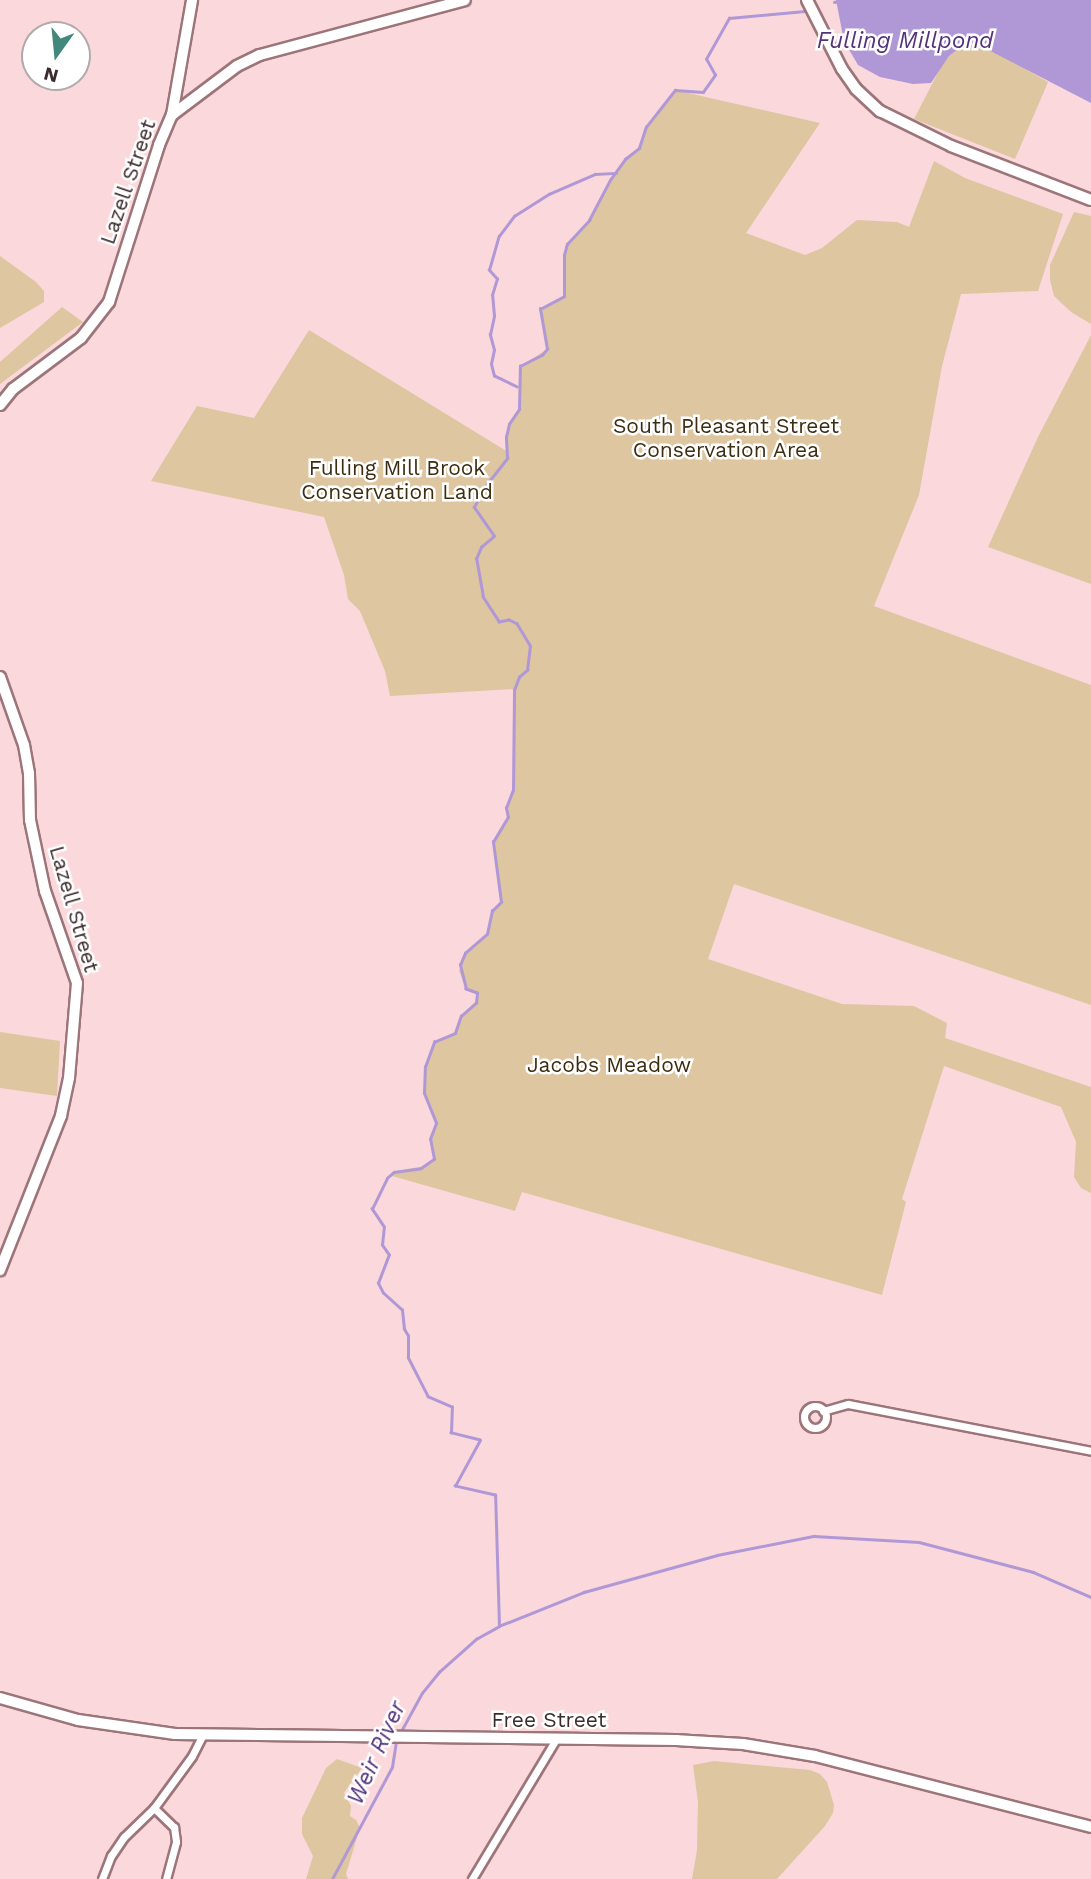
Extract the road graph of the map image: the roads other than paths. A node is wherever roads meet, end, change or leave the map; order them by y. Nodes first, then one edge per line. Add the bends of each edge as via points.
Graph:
1 (192, 0) edge
2 (465, 0) edge
3 (807, 0) edge
4 (172, 115) junction
5 (1091, 200) edge
6 (0, 405) edge
7 (0, 677) edge
8 (0, 1270) edge
9 (823, 1411) dead end
10 (1091, 1451) edge
11 (0, 1698) edge
12 (202, 1736) junction
13 (556, 1739) junction
14 (154, 1808) junction
15 (1091, 1827) edge
16 (102, 1879) edge
17 (166, 1879) edge
18 (472, 1879) edge

1 - 4 street
2 - 4 street, Lazell Street via 260,55 237,66
3 - 5 street via 842,69 880,111 951,146
4 - 6 street, Lazell Street via 109,302 81,338
7 - 8 street, Lazell Street via 28,763 30,820 45,891 77,983 69,1078 60,1119
9 - 10 street via 848,1404
11 - 12 street, Free Street via 97,1724
12 - 13 street, Free Street
12 - 14 street
13 - 15 street, Free Street via 676,1740 765,1747
13 - 18 street
14 - 16 street via 124,1837
14 - 17 street via 174,1826 176,1842

